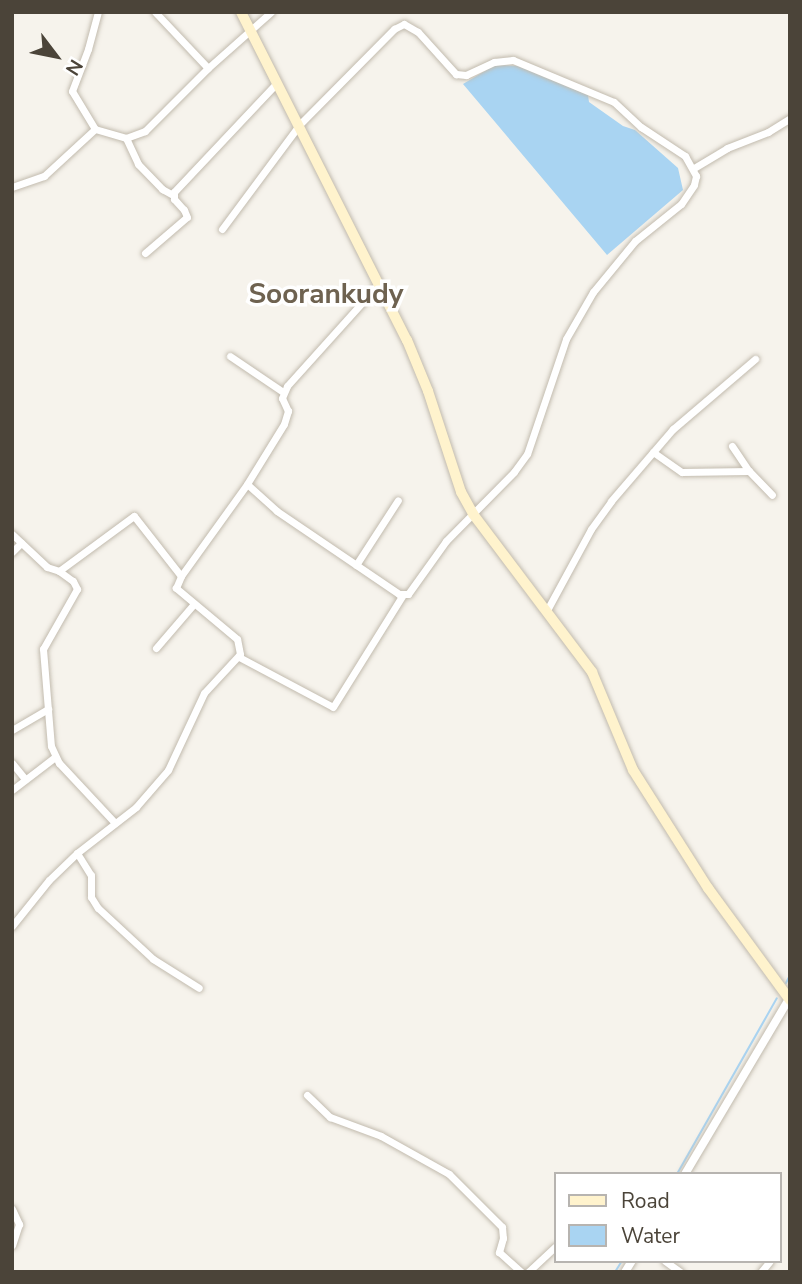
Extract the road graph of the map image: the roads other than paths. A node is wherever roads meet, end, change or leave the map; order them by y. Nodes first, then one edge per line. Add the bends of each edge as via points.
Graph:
1 (98, 12) edge
2 (155, 12) edge
3 (241, 12) edge
4 (271, 12) edge
5 (250, 31) junction
6 (208, 68) junction
7 (275, 85) junction
8 (790, 118) edge
9 (300, 124) junction
10 (95, 129) junction
11 (127, 138) junction
12 (694, 168) junction
13 (12, 187) edge
14 (173, 195) junction
15 (222, 229) dead end
16 (145, 253) dead end
17 (379, 284) junction
18 (230, 356) dead end
19 (755, 359) dead end
20 (283, 392) junction
21 (732, 446) dead end
22 (653, 452) junction
23 (749, 471) junction
24 (247, 484) junction
25 (772, 495) dead end
26 (398, 500) dead end
27 (473, 514) junction
28 (12, 534) edge
29 (21, 543) junction
30 (12, 552) edge
31 (356, 565) junction
32 (59, 571) junction
33 (181, 576) junction
34 (402, 596) junction
35 (193, 605) junction
36 (546, 612) junction
37 (156, 648) dead end
38 (239, 657) junction
39 (48, 709) junction
40 (12, 730) edge
41 (55, 757) junction
42 (12, 763) edge
43 (24, 779) junction
44 (12, 790) edge
45 (115, 823) junction
46 (77, 853) junction
47 (12, 926) edge
48 (199, 988) dead end
49 (789, 999) edge
50 (307, 1095) dead end
51 (686, 1172) edge
52 (12, 1209) edge
53 (12, 1245) edge
54 (554, 1248) edge
55 (521, 1272) edge
56 (528, 1272) edge

1 - 10 street via 72,91
2 - 6 street
3 - 5 main road
4 - 5 street
5 - 6 street
5 - 7 main road
6 - 11 street via 156,122
7 - 9 main road
7 - 14 street
8 - 12 street
9 - 12 street via 404,24 418,32 456,75 513,60 614,102 641,127 685,156
9 - 15 street
9 - 17 main road
10 - 11 street
10 - 13 street via 44,176
11 - 14 street via 138,164
12 - 27 street via 690,194 610,268 577,316 555,366 532,444 513,472
14 - 16 street via 187,217
17 - 20 street
17 - 27 main road via 428,391 461,492
18 - 20 street
19 - 22 street via 695,408
20 - 24 street via 287,418
21 - 23 street
22 - 23 street via 682,471
22 - 36 street via 591,529
23 - 25 street
24 - 31 street via 276,512
24 - 33 street
26 - 31 street
27 - 34 street
27 - 36 main road
28 - 29 street
29 - 30 street
29 - 32 street via 47,567
31 - 34 street
32 - 33 street via 134,516
32 - 39 street via 77,589 44,645
33 - 35 street via 176,588
34 - 38 street via 333,707
35 - 37 street
35 - 38 street via 237,639
36 - 49 main road via 592,671 633,770 708,888
38 - 45 street via 204,693 168,770 136,807
39 - 40 street
39 - 41 street
41 - 43 street
41 - 45 street
42 - 43 street
43 - 44 street
45 - 46 street
46 - 47 street
46 - 48 street via 91,875 91,897 97,908 153,959
49 - 51 street
50 - 55 street via 330,1117 381,1136 449,1174 502,1227 499,1252
52 - 53 street via 19,1224
54 - 56 street

